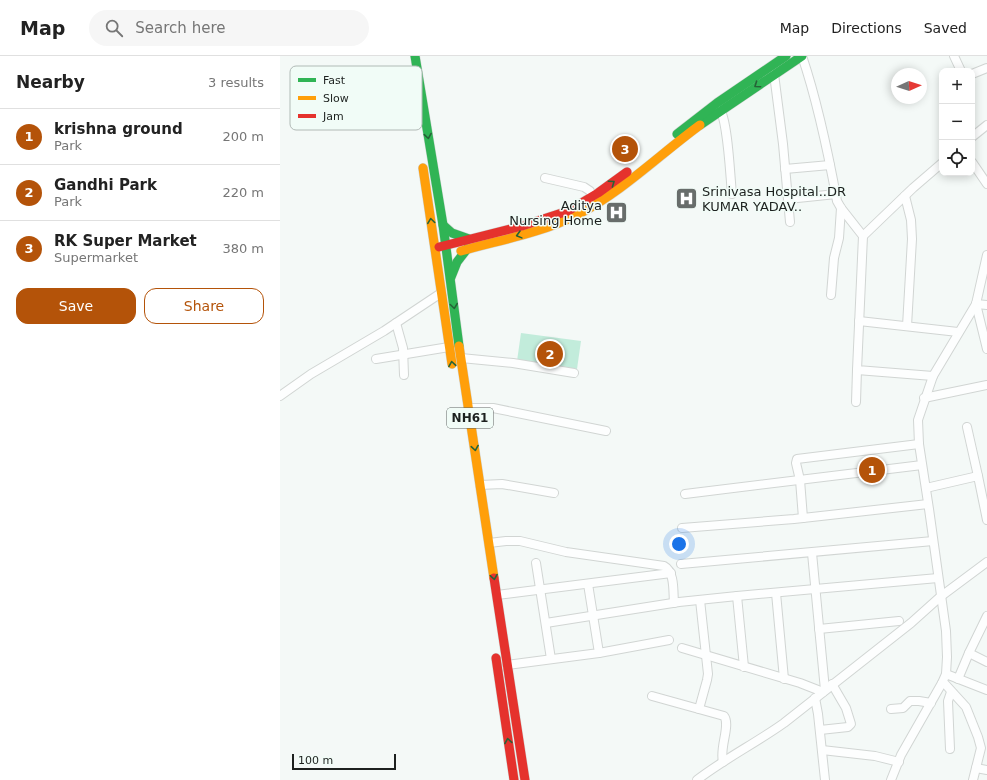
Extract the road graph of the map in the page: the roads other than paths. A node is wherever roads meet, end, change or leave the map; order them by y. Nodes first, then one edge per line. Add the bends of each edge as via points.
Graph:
1 (406, 56) edge
2 (415, 56) edge
3 (786, 56) edge
4 (802, 56) edge
5 (954, 56) edge
6 (408, 66) edge
7 (417, 66) edge
8 (960, 68) edge
9 (987, 68) edge
10 (975, 73) edge
11 (774, 74) junction
12 (422, 99) edge
13 (719, 107) junction
14 (987, 125) edge
15 (975, 135) edge
16 (431, 154) junction
17 (830, 164) junction
18 (939, 166) edge
19 (975, 166) edge
20 (785, 169) junction
21 (544, 178) dead end
22 (987, 184) edge
23 (732, 194) dead end
24 (836, 194) junction
25 (905, 196) junction
26 (788, 199) junction
27 (595, 200) junction
28 (841, 208) junction
29 (790, 222) dead end
30 (547, 223) junction
31 (443, 225) junction
32 (863, 236) junction
33 (469, 239) junction
34 (467, 249) junction
35 (446, 250) junction
36 (435, 252) junction
37 (987, 255) edge
38 (985, 270) edge
39 (450, 282) junction
40 (441, 293) junction
41 (831, 295) dead end
42 (976, 304) junction
43 (987, 305) edge
44 (859, 321) junction
45 (396, 323) junction
46 (907, 326) junction
47 (958, 332) junction
48 (449, 347) junction
49 (987, 349) edge
50 (404, 354) junction
51 (461, 358) junction
52 (376, 359) dead end
53 (857, 370) junction
54 (574, 373) dead end
55 (453, 374) dead end
56 (404, 375) dead end
57 (933, 376) junction
58 (987, 385) edge
59 (280, 396) edge
60 (924, 398) junction
61 (856, 402) dead end
62 (469, 408) junction
63 (967, 427) dead end
64 (606, 431) dead end
65 (918, 444) junction
66 (922, 465) junction
67 (978, 476) junction
68 (800, 480) junction
69 (480, 485) junction
70 (926, 488) junction
71 (554, 493) dead end
72 (685, 494) dead end
73 (928, 504) junction
74 (804, 518) junction
75 (987, 520) edge
76 (682, 528) dead end
77 (933, 541) junction
78 (489, 543) junction
79 (812, 553) junction
80 (987, 562) edge
81 (536, 564) dead end
82 (680, 564) dead end
83 (671, 573) junction
84 (938, 578) junction
85 (588, 584) junction
86 (541, 590) junction
87 (815, 590) junction
88 (776, 593) junction
89 (497, 595) junction
90 (738, 596) junction
91 (940, 597) junction
92 (700, 600) junction
93 (674, 603) junction
94 (593, 616) junction
95 (987, 616) edge
96 (899, 621) dead end
97 (546, 623) junction
98 (819, 629) junction
99 (669, 640) dead end
100 (682, 648) dead end
101 (495, 651) dead end
102 (599, 653) junction
103 (968, 653) junction
104 (705, 656) junction
105 (551, 659) junction
106 (987, 662) edge
107 (507, 665) junction
108 (744, 667) junction
109 (946, 674) junction
110 (784, 679) junction
111 (958, 679) junction
112 (942, 683) junction
113 (832, 684) junction
114 (987, 690) edge
115 (824, 691) junction
116 (951, 692) junction
117 (652, 696) dead end
118 (815, 698) junction
119 (931, 703) junction
120 (699, 709) junction
121 (891, 710) dead end
122 (820, 730) junction
123 (950, 749) dead end
124 (822, 750) junction
125 (984, 750) edge
126 (723, 762) junction
127 (898, 762) junction
128 (976, 768) junction
129 (987, 770) edge
130 (514, 780) edge
131 (525, 780) edge
132 (697, 780) edge
133 (825, 780) edge
134 (891, 780) edge
135 (973, 780) edge

1 - 6 main road
2 -> 7 main road, NH61
3 - 13 main road
4 - 11 main road
4 - 17 street via 814,90
5 - 8 street
9 - 10 street
11 -> 13 main road
11 - 20 street
12 -> 16 main road, NH61
13 - 23 street via 726,130
13 - 27 main road via 625,174
14 - 15 street
16 - 31 main road, NH61
36 -> 16 main road via 422,158
17 - 20 street
17 - 24 street
18 - 25 street
19 - 22 street
20 - 26 street
21 - 27 street via 584,187
24 - 26 street
24 - 28 street
25 - 32 street
25 - 46 street via 911,220 912,239
26 - 29 street
27 - 30 main road
28 - 32 street
28 - 41 street
30 - 33 main road
30 -> 34 main road
31 - 33 main road via 452,233
31 - 35 main road, NH61
32 - 44 street
33 - 35 main road
34 - 35 main road
34 - 39 main road via 455,264
35 - 36 main road
35 - 39 main road, NH61
36 - 40 main road
37 - 38 street
38 - 42 street
39 -> 51 main road, NH61
40 - 45 street
40 - 48 main road
42 - 43 street
42 - 47 street
42 - 49 street
44 - 46 street
44 - 53 street
45 - 50 street
45 - 59 street via 311,374
46 - 47 street
47 - 57 street
48 - 50 street
55 -> 48 main road
50 - 52 street
50 - 56 street
51 - 54 street
51 - 62 main road, NH61
53 - 57 street
53 - 61 street
57 - 60 street
58 - 60 street
60 - 65 street via 918,420
62 - 64 street via 493,408
62 -> 69 main road, NH61
63 - 67 street
65 - 66 street
65 - 68 street via 798,459 796,463
66 - 68 street
66 - 70 street
67 - 70 street
67 - 75 street
68 - 72 street
68 - 74 street
69 - 71 street via 502,484
69 - 78 main road, NH61
70 - 73 street
73 - 74 street
73 - 77 street
74 - 76 street
77 - 79 street
77 - 84 street
78 - 83 street via 520,542 566,552 664,566
78 -> 89 main road, NH61
79 - 82 street
79 - 87 street
80 - 91 street
81 - 86 street
83 - 85 street
83 - 93 street
84 - 87 street
84 - 91 street
85 - 86 street
85 - 94 street
86 - 89 street
86 - 97 street
87 - 88 street
87 - 98 street
88 - 90 street
88 - 110 street
89 - 107 main road, NH61
90 - 92 street
90 - 108 street
91 - 109 street via 946,637
91 - 113 street via 905,628
92 - 93 street
92 - 104 street
93 - 94 street
94 - 97 street
94 - 102 street
95 - 103 street
96 - 98 street
97 - 105 street
98 - 115 street
99 - 102 street
100 - 104 street
130 -> 101 main road
102 - 105 street
103 - 106 street
103 - 111 street
104 - 108 street
104 - 120 street via 707,680
105 - 107 street
107 - 131 main road, NH61
108 - 110 street
109 - 111 street
109 - 112 street
110 - 115 street
111 - 114 street
112 - 116 street
112 - 119 street
113 - 115 street
113 - 122 street via 846,708 851,724 848,727
115 - 118 street
116 - 123 street via 948,701
116 - 125 street via 966,707
117 - 120 street
118 - 122 street
118 - 126 street via 768,734
119 - 121 street via 910,701 903,708
119 - 127 street
120 - 126 street via 722,715 727,719 721,751
122 - 124 street
124 - 127 street via 875,756
124 - 133 street
125 - 128 street
126 - 132 street
127 - 134 street
128 - 129 street
128 - 135 street

